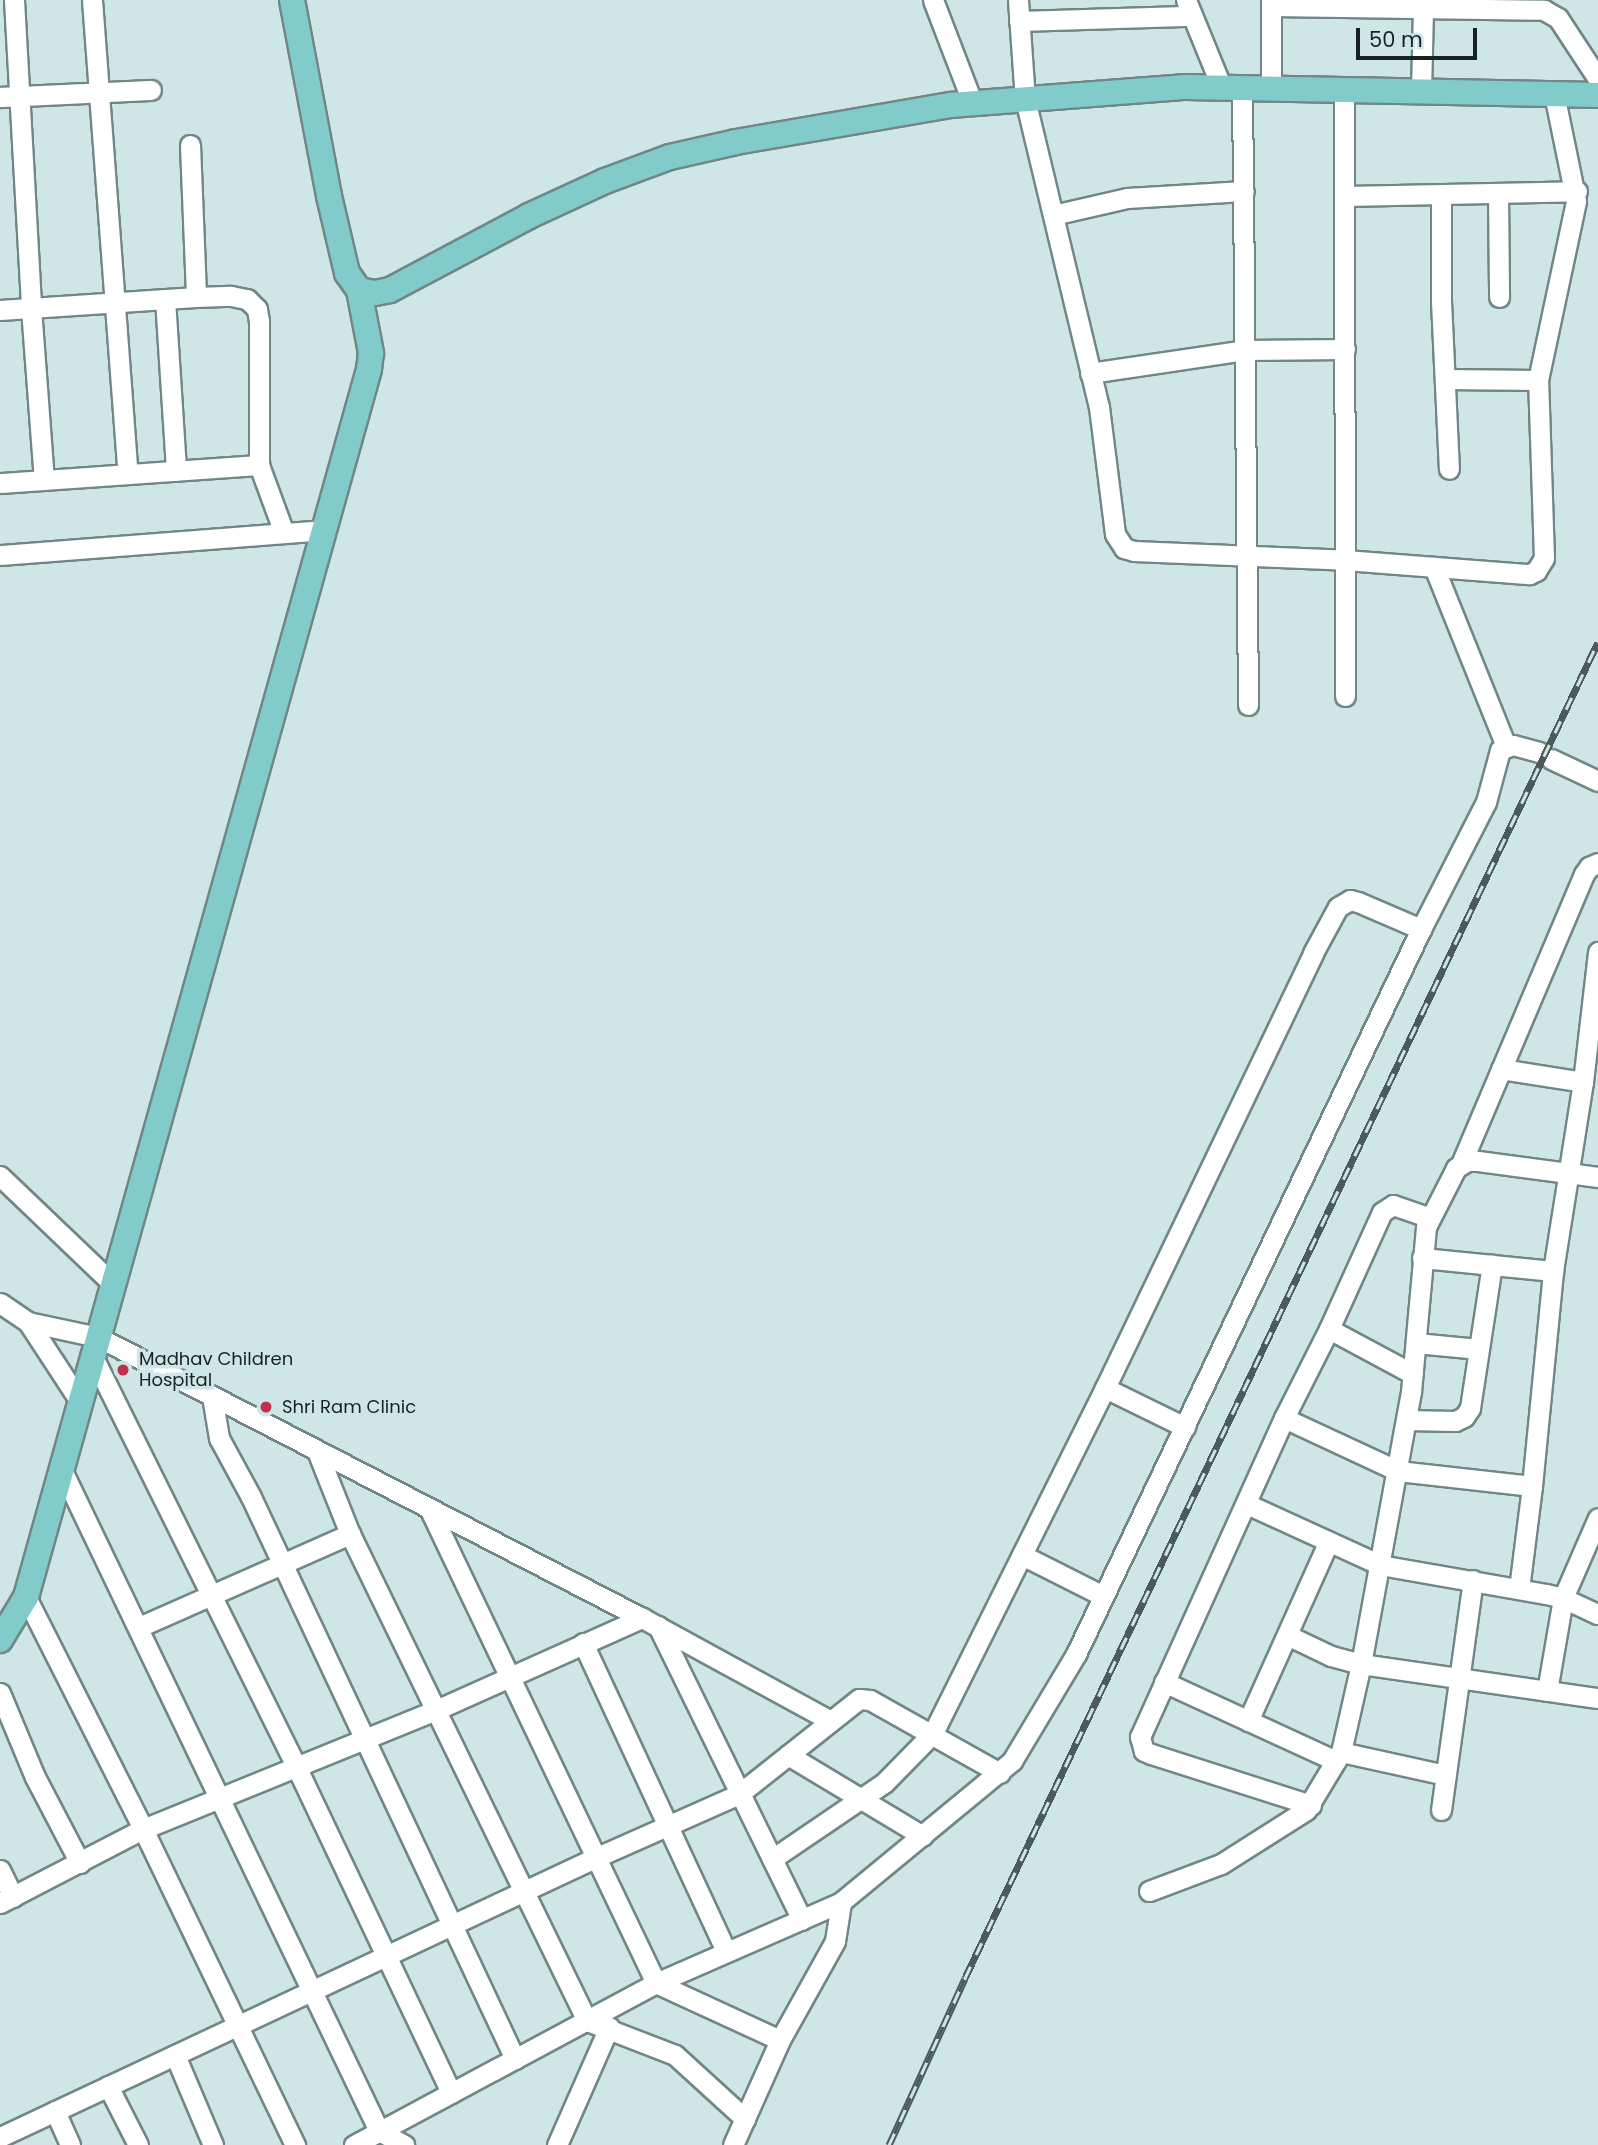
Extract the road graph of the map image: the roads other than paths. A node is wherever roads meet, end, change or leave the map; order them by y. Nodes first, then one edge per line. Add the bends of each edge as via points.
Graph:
1 (13, 0) edge
2 (92, 0) edge
3 (292, 0) edge
4 (933, 0) edge
5 (1018, 0) edge
6 (1271, 3) edge
7 (1189, 8) edge
8 (1423, 9) junction
9 (1019, 21) junction
10 (1598, 79) edge
11 (1232, 88) junction
12 (1271, 89) junction
13 (151, 90) dead end
14 (1344, 90) junction
15 (1422, 91) junction
16 (99, 92) junction
17 (1554, 94) junction
18 (1598, 95) edge
19 (10, 97) edge
20 (1025, 99) junction
21 (973, 104) junction
22 (190, 145) dead end
23 (1244, 191) junction
24 (1577, 191) junction
25 (1498, 193) junction
26 (1441, 194) junction
27 (1345, 197) junction
28 (1052, 215) junction
29 (359, 290) junction
30 (196, 297) junction
31 (1499, 297) dead end
32 (166, 299) junction
33 (116, 304) junction
34 (31, 308) junction
35 (0, 310) edge
36 (1246, 349) junction
37 (1345, 349) junction
38 (1090, 373) junction
39 (1445, 379) junction
40 (1538, 380) junction
41 (258, 465) junction
42 (1449, 469) dead end
43 (176, 471) junction
44 (128, 474) junction
45 (44, 480) junction
46 (0, 483) edge
47 (322, 530) junction
48 (284, 533) junction
49 (0, 555) edge
50 (1246, 556) junction
51 (1345, 560) junction
52 (1434, 567) junction
53 (1345, 696) dead end
54 (1248, 705) dead end
55 (1500, 755) junction
56 (1598, 781) edge
57 (1598, 863) edge
58 (1421, 929) junction
59 (1598, 952) edge
60 (1593, 1029) edge
61 (1501, 1069) junction
62 (1583, 1082) junction
63 (1461, 1164) junction
64 (1569, 1174) junction
65 (0, 1176) edge
66 (1598, 1177) edge
67 (1430, 1218) junction
68 (1422, 1258) junction
69 (1492, 1265) junction
70 (1553, 1271) junction
71 (113, 1283) junction
72 (0, 1303) edge
73 (28, 1322) junction
74 (1329, 1329) junction
75 (1416, 1342) junction
76 (95, 1346) junction
77 (1479, 1349) junction
78 (1413, 1374) junction
79 (1105, 1388) junction
80 (212, 1396) junction
81 (79, 1400) junction
82 (1284, 1418) junction
83 (1406, 1420) junction
84 (1185, 1427) junction
85 (317, 1451) junction
86 (60, 1466) junction
87 (1398, 1471) junction
88 (1532, 1486) junction
89 (1247, 1504) junction
90 (429, 1508) junction
91 (1598, 1518) edge
92 (350, 1534) junction
93 (1328, 1543) junction
94 (1022, 1555) junction
95 (281, 1564) junction
96 (1380, 1565) junction
97 (1473, 1580) junction
98 (1519, 1589) junction
99 (212, 1595) junction
100 (1103, 1596) junction
101 (26, 1597) junction
102 (1563, 1598) junction
103 (1598, 1614) edge
104 (650, 1622) junction
105 (139, 1627) junction
106 (1287, 1635) junction
107 (0, 1640) edge
108 (583, 1643) junction
109 (1361, 1664) junction
110 (510, 1675) junction
111 (1459, 1678) junction
112 (1164, 1682) junction
113 (1547, 1691) junction
114 (0, 1693) edge
115 (1598, 1698) edge
116 (436, 1710) junction
117 (831, 1721) junction
118 (1248, 1721) junction
119 (933, 1733) junction
120 (365, 1740) junction
121 (788, 1755) junction
122 (1339, 1756) junction
123 (296, 1766) junction
124 (1000, 1773) junction
125 (1446, 1774) junction
126 (739, 1794) junction
127 (220, 1798) junction
128 (860, 1800) junction
129 (1311, 1805) junction
130 (1441, 1810) dead end
131 (665, 1825) junction
132 (143, 1829) junction
133 (923, 1836) junction
134 (597, 1857) junction
135 (772, 1859) junction
136 (79, 1863) junction
137 (0, 1870) edge
138 (1149, 1891) dead end
139 (523, 1893) junction
140 (6, 1900) edge
141 (841, 1902) junction
142 (802, 1920) junction
143 (453, 1925) junction
144 (726, 1951) junction
145 (384, 1956) junction
146 (656, 1983) junction
147 (312, 1991) junction
148 (587, 2021) junction
149 (237, 2025) junction
150 (609, 2027) junction
151 (780, 2040) junction
152 (175, 2055) junction
153 (515, 2059) junction
154 (108, 2086) junction
155 (451, 2093) junction
156 (55, 2111) junction
157 (745, 2119) junction
158 (379, 2131) junction
159 (0, 2137) edge
160 (70, 2145) edge
161 (138, 2145) edge
162 (213, 2145) edge
163 (295, 2145) edge
164 (354, 2145) edge
165 (404, 2145) edge
166 (557, 2145) edge
167 (733, 2145) edge

1 - 19 street
2 - 16 street
3 - 29 main road via 331,209 347,274
4 - 21 street
5 - 9 street
6 - 8 street
6 - 12 street
7 - 9 street
7 - 11 street
8 - 10 street via 1552,13
8 - 15 street
9 - 20 street
11 - 12 main road
11 - 20 main road
11 - 23 street
12 - 14 main road
13 - 16 street
14 - 15 main road
14 - 27 street
15 - 17 main road
16 - 19 street
16 - 33 street
17 - 18 main road
17 - 24 street
19 - 34 street
20 - 21 main road
20 - 28 street
21 - 29 main road via 670,157 529,216 390,290
22 - 30 street
23 - 28 street via 1127,198
23 - 36 street
24 - 25 street
24 - 40 street
25 - 26 street
25 - 31 street
26 - 27 street
26 - 39 street
27 - 37 street
28 - 38 street
29 - 47 main road via 369,369
30 - 32 street
30 - 41 street via 247,299 257,309
32 - 33 street
32 - 43 street
33 - 34 street
33 - 44 street
34 - 35 street
34 - 45 street
36 - 37 street
36 - 38 street
36 - 50 street
37 - 51 street
38 - 50 street via 1118,542 1134,551
39 - 40 street
39 - 42 street
40 - 52 street via 1541,567 1529,574
41 - 43 street
41 - 48 street
43 - 44 street
44 - 45 street
45 - 46 street
47 - 48 street
47 - 71 main road
48 - 49 street
50 - 51 street
50 - 54 street
51 - 52 street
51 - 53 street
52 - 55 street
55 - 56 street via 1545,755
55 - 58 street via 1486,802
57 - 61 street via 1584,874
58 - 79 street via 1358,902 1350,900 1338,907
58 - 84 street
59 - 60 street
60 - 62 street
61 - 62 street
61 - 63 street
62 - 64 street
63 - 64 street via 1478,1161
63 - 67 street
64 - 66 street
64 - 70 street
65 - 71 street
67 - 68 street
67 - 74 street via 1393,1205 1382,1212
68 - 69 street
68 - 75 street
69 - 70 street
69 - 77 street
70 - 88 street
71 - 76 main road
72 - 73 street
73 - 76 street
73 - 81 street
74 - 78 street
74 - 82 street
75 - 77 street
75 - 78 street
76 - 80 street
76 - 81 main road
76 - 99 street
77 - 83 street via 1470,1408 1464,1417 1455,1421
78 - 83 street
79 - 84 street
79 - 94 street
80 - 85 street
80 - 95 street via 216,1431
81 - 86 main road
82 - 87 street
82 - 89 street
83 - 87 street
84 - 100 street
85 - 90 street
85 - 92 street
86 - 101 main road
86 - 105 street
87 - 88 street
87 - 96 street
88 - 98 street
89 - 93 street
89 - 112 street
90 - 104 street
90 - 110 street
91 - 102 street
92 - 95 street
92 - 116 street
93 - 96 street
93 - 106 street
94 - 100 street
94 - 119 street
95 - 99 street
95 - 120 street
96 - 97 street
96 - 109 street
97 - 98 street
97 - 111 street
98 - 102 street
99 - 105 street
99 - 123 street
100 - 124 street via 1076,1654 1012,1761
101 - 107 main road
101 - 132 street
102 - 103 street
102 - 113 street
104 - 108 street
104 - 117 street
104 - 126 street
105 - 127 street
106 - 109 street
106 - 118 street
108 - 110 street
108 - 131 street
109 - 111 street
109 - 122 street
110 - 116 street
110 - 134 street
111 - 113 street
111 - 125 street
112 - 118 street
112 - 129 street via 1142,1729 1144,1751
113 - 115 street
114 - 136 street via 35,1777
116 - 120 street
116 - 139 street
117 - 119 street via 859,1699 870,1700
117 - 121 street
118 - 122 street
119 - 124 street
119 - 128 street via 892,1776
120 - 123 street
120 - 143 street
121 - 126 street
121 - 128 street
122 - 125 street
122 - 129 street
123 - 127 street
123 - 145 street
124 - 133 street
125 - 130 street
126 - 131 street
126 - 135 street
127 - 132 street
127 - 147 street
128 - 133 street
128 - 135 street
129 - 138 street via 1234,1857
131 - 134 street
131 - 144 street
132 - 136 street
132 - 149 street
133 - 141 street
134 - 139 street
134 - 146 street
135 - 142 street
136 - 140 street
137 - 140 street
139 - 143 street
139 - 148 street
141 - 142 street
141 - 151 street via 835,1941
142 - 144 street
143 - 145 street
143 - 153 street
144 - 146 street
145 - 147 street
145 - 155 street
146 - 148 street
146 - 151 street
147 - 149 street
147 - 158 street
148 - 150 street
148 - 153 street
149 - 152 street
149 - 163 street
150 - 157 street via 675,2055
150 - 166 street
151 - 157 street
152 - 154 street
152 - 162 street
153 - 155 street
154 - 156 street
154 - 161 street
155 - 158 street
156 - 159 street
156 - 160 street
157 - 167 street
158 - 164 street
158 - 165 street

